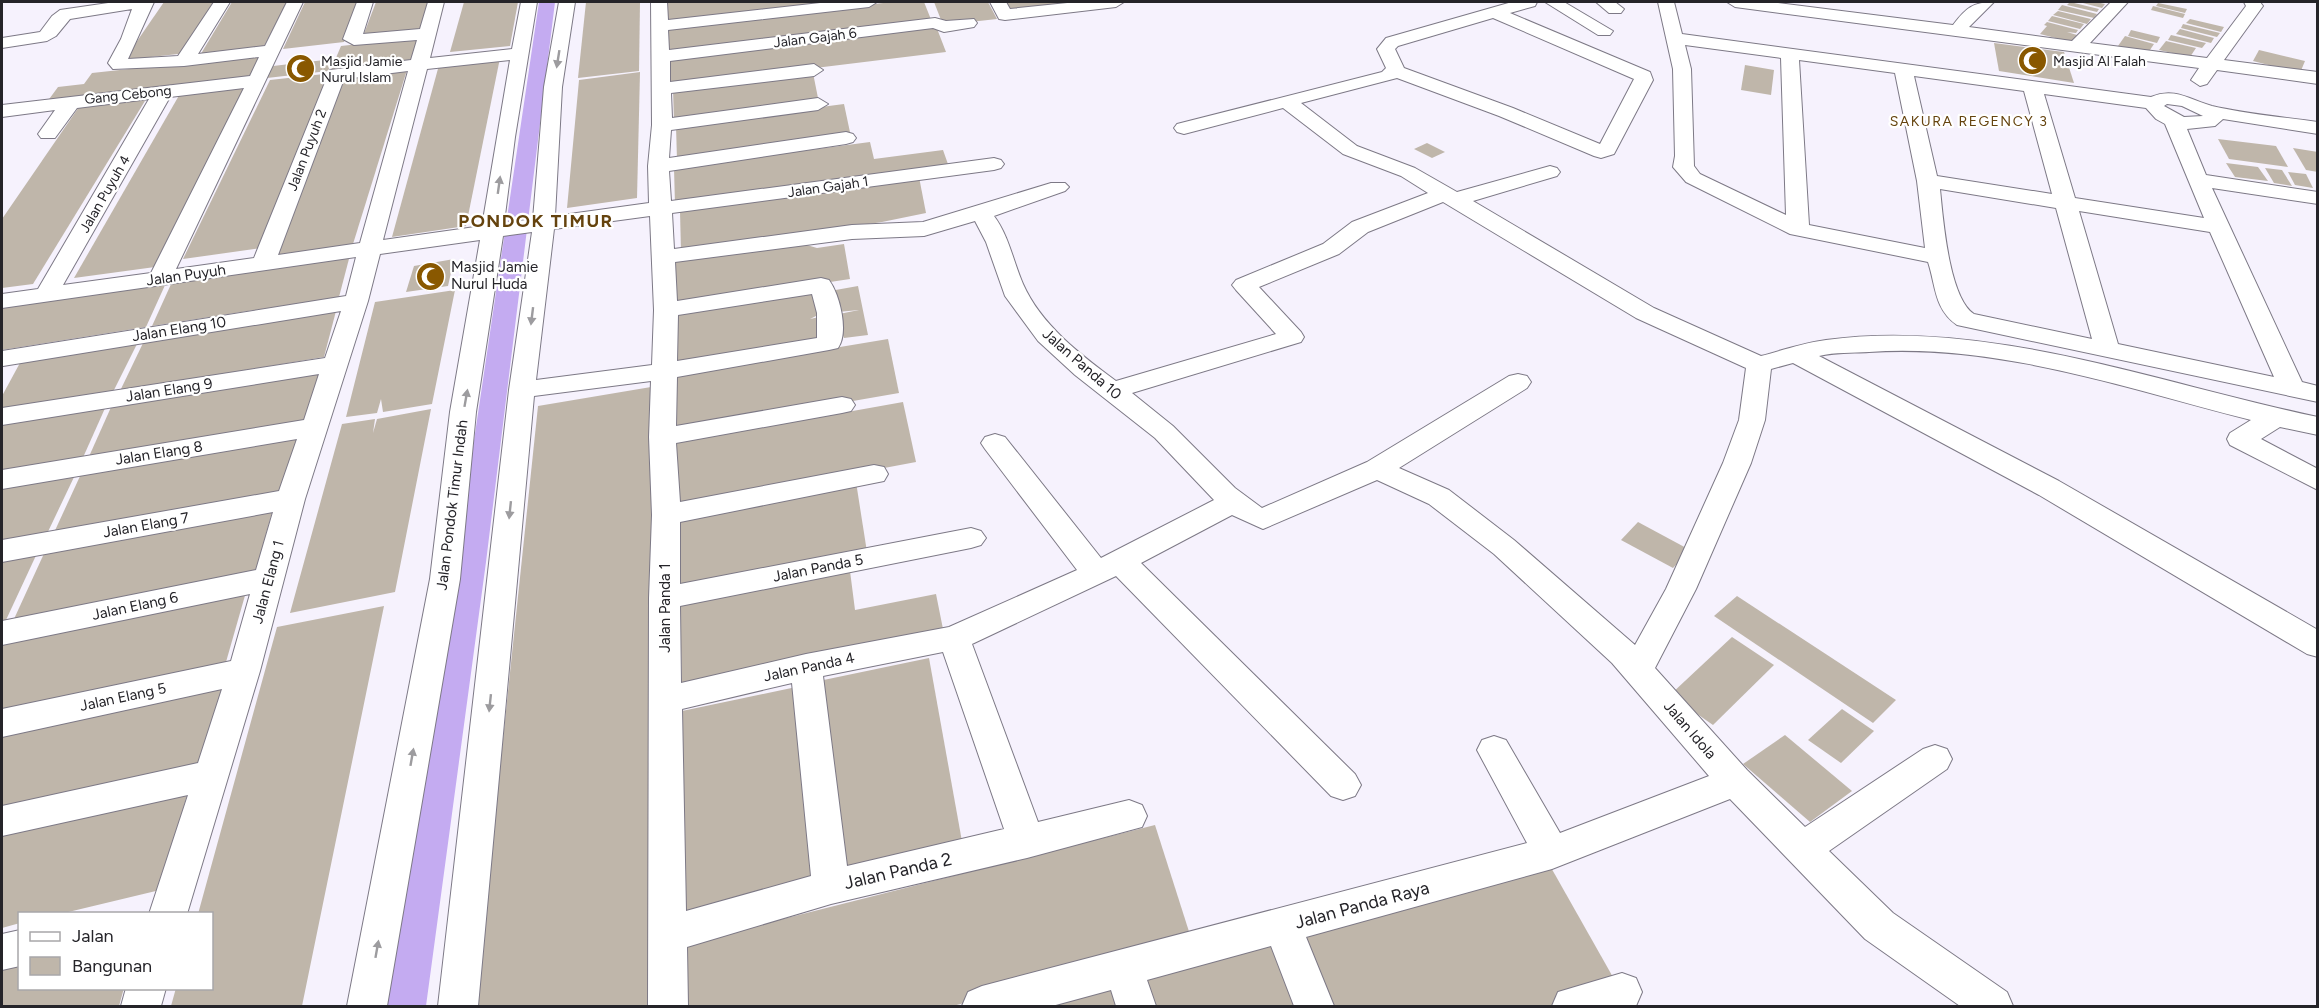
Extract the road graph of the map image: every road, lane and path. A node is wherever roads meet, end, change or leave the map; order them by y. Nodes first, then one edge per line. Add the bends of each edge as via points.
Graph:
1 (144, 2) edge
2 (222, 2) edge
3 (295, 2) edge
4 (365, 2) edge
5 (436, 2) edge
6 (529, 2) edge
7 (567, 2) edge
8 (659, 2) edge
9 (869, 2) edge
10 (927, 2) edge
11 (1116, 2) edge
12 (1553, 2) edge
13 (1666, 2) edge
14 (1735, 2) edge
15 (1986, 2) edge
16 (2120, 2) edge
17 (2252, 2) edge
18 (1510, 5) edge
19 (1001, 8) edge
20 (935, 23) junction
21 (968, 23) dead end
22 (659, 26) junction
23 (1604, 31) dead end
24 (1951, 31) junction
25 (427, 34) junction
26 (1675, 38) junction
27 (2, 43) edge
28 (2078, 46) junction
29 (273, 50) junction
30 (520, 53) junction
31 (1790, 53) junction
32 (660, 57) junction
33 (184, 61) junction
34 (418, 65) junction
35 (2209, 65) junction
36 (1903, 67) junction
37 (814, 70) dead end
38 (1394, 71) junction
39 (1950, 74) junction
40 (2318, 78) edge
41 (256, 81) junction
42 (2032, 86) junction
43 (661, 89) junction
44 (163, 92) junction
45 (72, 101) junction
46 (1286, 101) junction
47 (2187, 101) junction
48 (2153, 103) junction
49 (818, 104) dead end
50 (2, 111) edge
51 (2210, 116) junction
52 (2173, 119) junction
53 (662, 124) junction
54 (1184, 128) dead end
55 (2318, 128) edge
56 (48, 134) dead end
57 (846, 138) dead end
58 (2318, 140) edge
59 (994, 164) dead end
60 (658, 166) junction
61 (1550, 171) dead end
62 (2198, 180) junction
63 (1928, 181) junction
64 (1058, 187) dead end
65 (1449, 197) junction
66 (2318, 198) edge
67 (2064, 203) junction
68 (661, 209) junction
69 (980, 213) junction
70 (539, 225) junction
71 (2219, 227) junction
72 (1798, 229) junction
73 (499, 231) junction
74 (371, 250) junction
75 (662, 257) junction
76 (1936, 257) junction
77 (263, 264) junction
78 (160, 279) junction
79 (46, 295) junction
80 (356, 301) junction
81 (2, 302) edge
82 (666, 310) junction
83 (2107, 349) junction
84 (1793, 353) junction
85 (3, 358) edge
86 (336, 364) junction
87 (1759, 364) junction
88 (663, 371) junction
89 (1518, 382) dead end
90 (2292, 389) junction
91 (522, 390) junction
92 (1112, 392) junction
93 (2318, 394) edge
94 (842, 405) dead end
95 (2, 416) edge
96 (2275, 418) junction
97 (2318, 426) edge
98 (316, 427) junction
99 (662, 437) junction
100 (995, 442) dead end
101 (1377, 469) junction
102 (874, 474) dead end
103 (2, 479) edge
104 (2318, 481) edge
105 (291, 499) junction
106 (1234, 502) junction
107 (666, 515) junction
108 (971, 538) dead end
109 (2, 551) edge
110 (1108, 567) junction
111 (269, 579) junction
112 (664, 598) junction
113 (2, 633) edge
114 (954, 638) junction
115 (2318, 645) edge
116 (806, 667) junction
117 (1638, 669) junction
118 (244, 671) junction
119 (665, 700) junction
120 (2, 723) edge
121 (1494, 750) dead end
122 (1935, 759) dead end
123 (212, 775) junction
124 (1735, 781) junction
125 (1343, 785) dead end
126 (1130, 816) dead end
127 (2, 821) edge
128 (1027, 842) junction
129 (1801, 850) junction
130 (1552, 853) junction
131 (831, 887) junction
132 (166, 912) edge
133 (1283, 927) junction
134 (669, 934) junction
135 (18, 948) edge
136 (2, 952) edge
137 (1124, 969) junction
138 (145, 990) edge
139 (1622, 992) dead end
140 (141, 1006) edge
141 (367, 1006) edge
142 (458, 1006) edge
143 (668, 1006) edge
144 (982, 1006) edge
145 (1136, 1006) edge
146 (1314, 1006) edge
147 (1572, 1006) edge
148 (1993, 1006) edge

1 - 27 street via 66,14 43,36
1 - 33 street via 117,63
2 - 33 street
3 - 29 street
4 - 25 street via 352,39
5 - 25 street, Jalan Elang 1
6 - 30 street, Jalan Pondok Timur Indah
7 -> 70 street via 553,87
8 - 22 street, Jalan Panda 1
9 - 22 street
10 - 20 street
11 - 19 street
12 - 23 street
13 - 26 street
14 - 24 street
15 - 24 street
16 - 28 street
17 - 35 street via 2255,6
18 - 38 street via 1392,42 1386,49
18 - 38 street via 1643,76 1607,150 1601,152
20 - 21 street, Jalan Gajah 6 via 944,27
20 - 32 street, Jalan Gajah 6
22 - 32 street, Jalan Panda 1
24 - 28 street
24 - 39 street
25 - 34 street, Jalan Elang 1
26 - 31 street
26 - 72 street via 1682,69 1683,167 1693,178
28 - 35 street
29 - 33 street
29 - 41 street
30 - 34 street, Jalan Puyuh 2
73 -> 30 street, Jalan Pondok Timur Indah
31 - 36 street
31 - 72 street
32 - 43 street, Jalan Panda 1
34 - 74 street, Jalan Elang 1
34 - 77 street, Jalan Puyuh 2 via 337,74
35 - 40 street
35 - 47 street
36 - 39 street
36 - 63 street
37 - 43 street
38 - 46 street via 1389,76
39 - 42 street
41 - 44 street, Gang Cebong
41 - 78 street
42 - 48 street
42 - 67 street
43 - 53 street, Jalan Panda 1
44 - 45 street, Gang Cebong
44 - 79 street, Jalan Puyuh 4
45 - 50 street, Gang Cebong
45 - 56 street
46 - 54 street
46 - 65 street via 1350,150 1408,172
47 - 48 street via 2165,99
47 - 51 street
48 - 52 street via 2159,113
49 - 53 street
51 - 52 street via 2192,123
51 - 55 street
51 - 58 street
52 - 62 street
53 - 60 street, Jalan Panda 1
57 - 60 street
59 - 68 street, Jalan Gajah 1
60 - 68 street, Jalan Panda 1
61 - 65 street
62 - 66 street
62 - 71 street
63 - 67 street
63 - 76 street
64 - 69 street
65 - 87 street via 1645,313
65 - 92 street via 1360,228 1331,249 1244,285 1292,337
67 - 71 street
67 - 83 street
68 - 70 street, Jalan Gajah 1
68 - 75 street, Jalan Panda 1
69 - 75 street via 924,229 852,232
69 - 92 street, Jalan Panda 10 via 994,230 1016,295 1044,332
70 - 73 street, Jalan Gajah 1
70 -> 91 street
71 - 90 street
72 - 76 street
73 - 74 street, Jalan Puyuh
141 -> 73 street, Jalan Pondok Timur Indah via 445,579 463,412
74 - 77 street, Jalan Puyuh
74 - 80 street, Jalan Elang 1
75 - 82 street, Jalan Panda 1
76 - 83 street via 1943,270 1950,306 1960,317
77 - 78 street, Jalan Puyuh
78 - 79 street, Jalan Puyuh
79 - 81 street, Jalan Puyuh
80 - 85 street, Jalan Elang 10
80 - 86 street, Jalan Elang 1
82 - 88 street, Jalan Panda 1
82 - 88 street via 821,285 829,313 828,344
83 - 90 street
84 - 87 street
84 - 96 street via 1870,342 1996,352
84 - 115 street via 2049,488
86 - 95 street, Jalan Elang 9
86 - 98 street, Jalan Elang 1
87 - 117 street via 1752,420 1737,463 1681,589
88 - 91 street
88 - 99 street, Jalan Panda 1
89 - 101 street
90 - 93 street
91 -> 142 street
92 - 106 street, Jalan Panda 10 via 1166,432
94 - 99 street
96 - 97 street
96 - 104 street via 2240,439
98 - 103 street, Jalan Elang 8
98 - 105 street, Jalan Elang 1
99 - 107 street, Jalan Panda 1
100 - 110 street
101 - 106 street, Jalan Panda 10 via 1267,519 1253,516
101 - 117 street, Jalan Idola via 1439,497 1504,547
102 - 107 street
105 - 109 street, Jalan Elang 7
105 - 111 street, Jalan Elang 1
106 - 110 street, Jalan Panda 4
107 - 112 street, Jalan Panda 1
108 - 112 street, Jalan Panda 5
110 - 114 street, Jalan Panda 4
110 - 125 street
111 - 113 street, Jalan Elang 6
111 - 118 street, Jalan Elang 1
112 - 119 street, Jalan Panda 1
114 - 116 street, Jalan Panda 4
114 - 128 street
116 - 119 street, Jalan Panda 4
116 - 131 street
117 - 124 street, Jalan Idola
118 - 120 street, Jalan Elang 5
118 - 123 street, Jalan Elang 1
119 - 134 street, Jalan Panda 1
121 - 130 street
122 - 129 street
123 - 127 street
123 - 132 street, Jalan Elang 1
124 - 129 street, Jalan Idola
124 - 130 street, Jalan Panda Raya
126 - 128 street, Jalan Panda 2
128 - 131 street, Jalan Panda 2
129 - 148 street, Jalan Idola via 1879,926
130 - 133 street, Jalan Panda Raya
131 - 134 street, Jalan Panda 2
133 - 137 street, Jalan Panda Raya
133 - 146 street
134 - 143 street, Jalan Panda 1
135 - 136 street
137 - 144 street, Jalan Panda Raya
137 - 145 street
138 - 140 street
139 - 147 street

